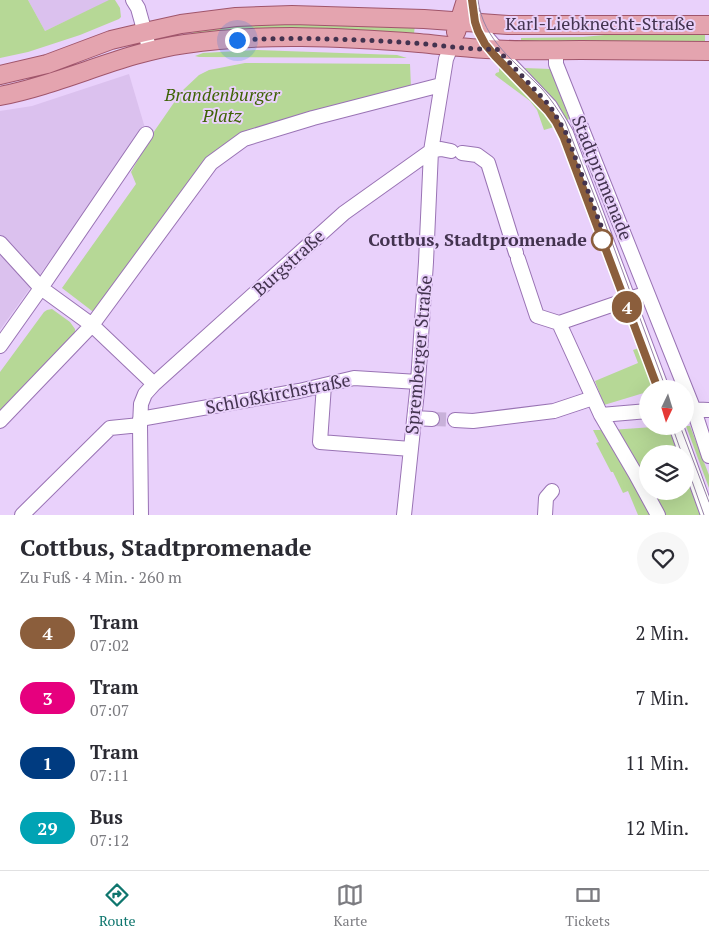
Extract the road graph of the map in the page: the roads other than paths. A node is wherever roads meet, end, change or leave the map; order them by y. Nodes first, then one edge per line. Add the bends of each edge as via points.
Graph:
1 (133, 0) edge
2 (466, 1) edge
3 (460, 22) junction
4 (478, 23) junction
5 (709, 25) edge
6 (145, 32) junction
7 (451, 47) junction
8 (497, 49) junction
9 (150, 51) junction
10 (709, 51) edge
11 (556, 57) junction
12 (0, 75) edge
13 (441, 86) junction
14 (0, 96) edge
15 (146, 134) dead end
16 (431, 151) junction
17 (0, 242) edge
18 (41, 288) junction
19 (648, 292) junction
20 (629, 299) junction
21 (559, 323) junction
22 (92, 325) junction
23 (0, 346) edge
24 (659, 380) edge
25 (679, 380) edge
26 (418, 382) junction
27 (154, 384) junction
28 (324, 385) junction
29 (592, 398) junction
30 (694, 410) edge
31 (709, 410) edge
32 (639, 412) edge
33 (601, 415) junction
34 (414, 418) junction
35 (432, 419) tunnel mouth
36 (455, 420) tunnel mouth
37 (0, 421) edge
38 (140, 422) junction
39 (694, 422) edge
40 (679, 435) edge
41 (411, 448) junction
42 (709, 456) edge
43 (552, 491) dead end
44 (22, 515) edge
45 (141, 515) edge
46 (404, 515) edge
47 (545, 515) edge
48 (658, 515) edge
49 (708, 515) edge

1 - 6 street
2 - 3 main road
2 - 4 street, Stadtpromenade
3 - 4 main road, Karl-Liebknecht-Straße
3 - 6 main road via 292,15 236,17
3 - 7 main road
4 - 5 main road, Karl-Liebknecht-Straße
4 - 8 street, Stadtpromenade
6 - 9 street
6 - 12 main road via 111,40 47,64
7 - 8 main road, Karl-Liebknecht-Straße
7 - 9 main road via 291,38 218,40
7 - 13 street, Spremberger Straße
8 - 11 main road, Karl-Liebknecht-Straße
8 - 20 street, Stadtpromenade via 550,106 562,125
9 - 14 main road
10 - 11 main road, Karl-Liebknecht-Straße
11 - 19 street, Stadtpromenade
13 - 16 street, Spremberger Straße
13 - 22 street via 244,138 211,163
15 - 18 street
16 - 21 street via 441,149 477,155 488,163 537,316
16 - 26 street, Spremberger Straße
16 - 27 street, Burgstraße via 344,213
17 - 18 street
18 - 22 street
18 - 23 street
19 - 20 street
19 - 25 street, Stadtpromenade
20 - 21 street
20 - 24 street, Stadtpromenade
21 - 29 street
22 - 27 street
22 - 37 street
26 - 28 street, Schloßkirchstraße via 354,378
26 - 34 street, Spremberger Straße
27 - 38 street, Burgstraße via 141,404
28 - 38 street, Schloßkirchstraße
28 - 41 street via 320,442
29 - 33 street
29 - 36 street via 554,411 473,422
30 - 31 street
32 - 33 street
33 - 48 street
34 - 35 street
34 - 41 street, Spremberger Straße
38 - 44 street via 110,428
38 - 45 street, Burgstraße
39 - 42 street, Stadtpromenade
40 - 49 street
41 - 46 street, Spremberger Straße
43 - 47 street via 546,498

